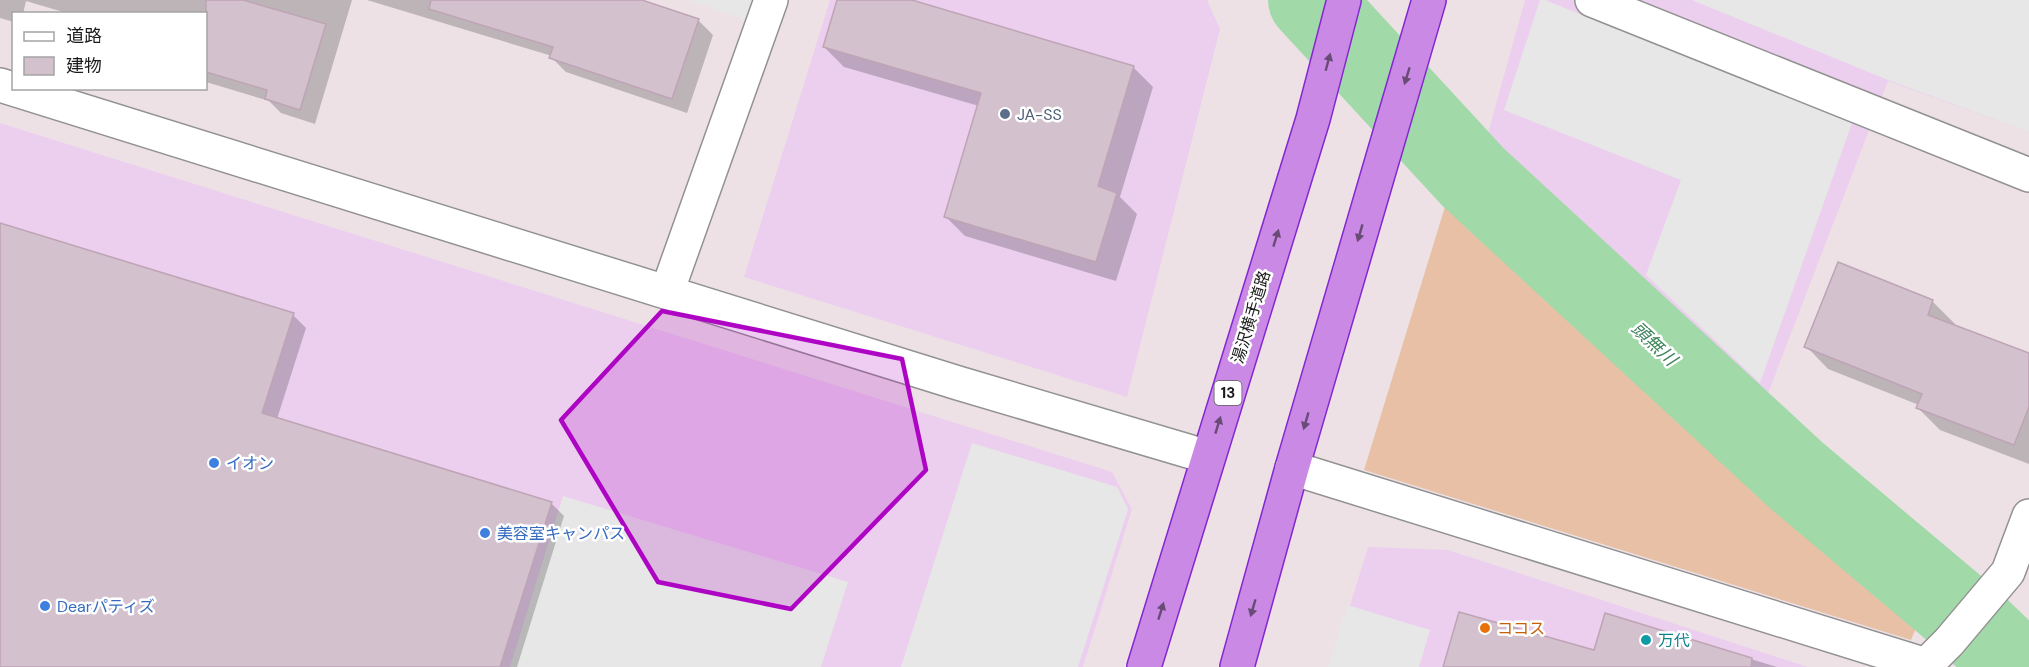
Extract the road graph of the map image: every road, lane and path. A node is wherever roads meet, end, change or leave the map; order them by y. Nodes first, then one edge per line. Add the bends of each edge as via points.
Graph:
1 (771, 0) edge
2 (1344, 0) edge
3 (1592, 0) edge
4 (1427, 10) edge
5 (16, 90) edge
6 (2029, 175) edge
7 (667, 292) junction
8 (1208, 458) junction
9 (1292, 468) junction
10 (2029, 516) edge
11 (1927, 666) edge
12 (1144, 667) edge
13 (1237, 667) edge

1 - 7 street
8 -> 2 highway, 湯沢横手道路 / 13 via 1313,119
3 - 6 street
4 -> 9 highway
5 - 7 street
7 - 8 street
12 -> 8 highway, 湯沢横手道路 / 13
9 - 11 street
9 -> 13 highway
10 - 11 street via 2008,572

